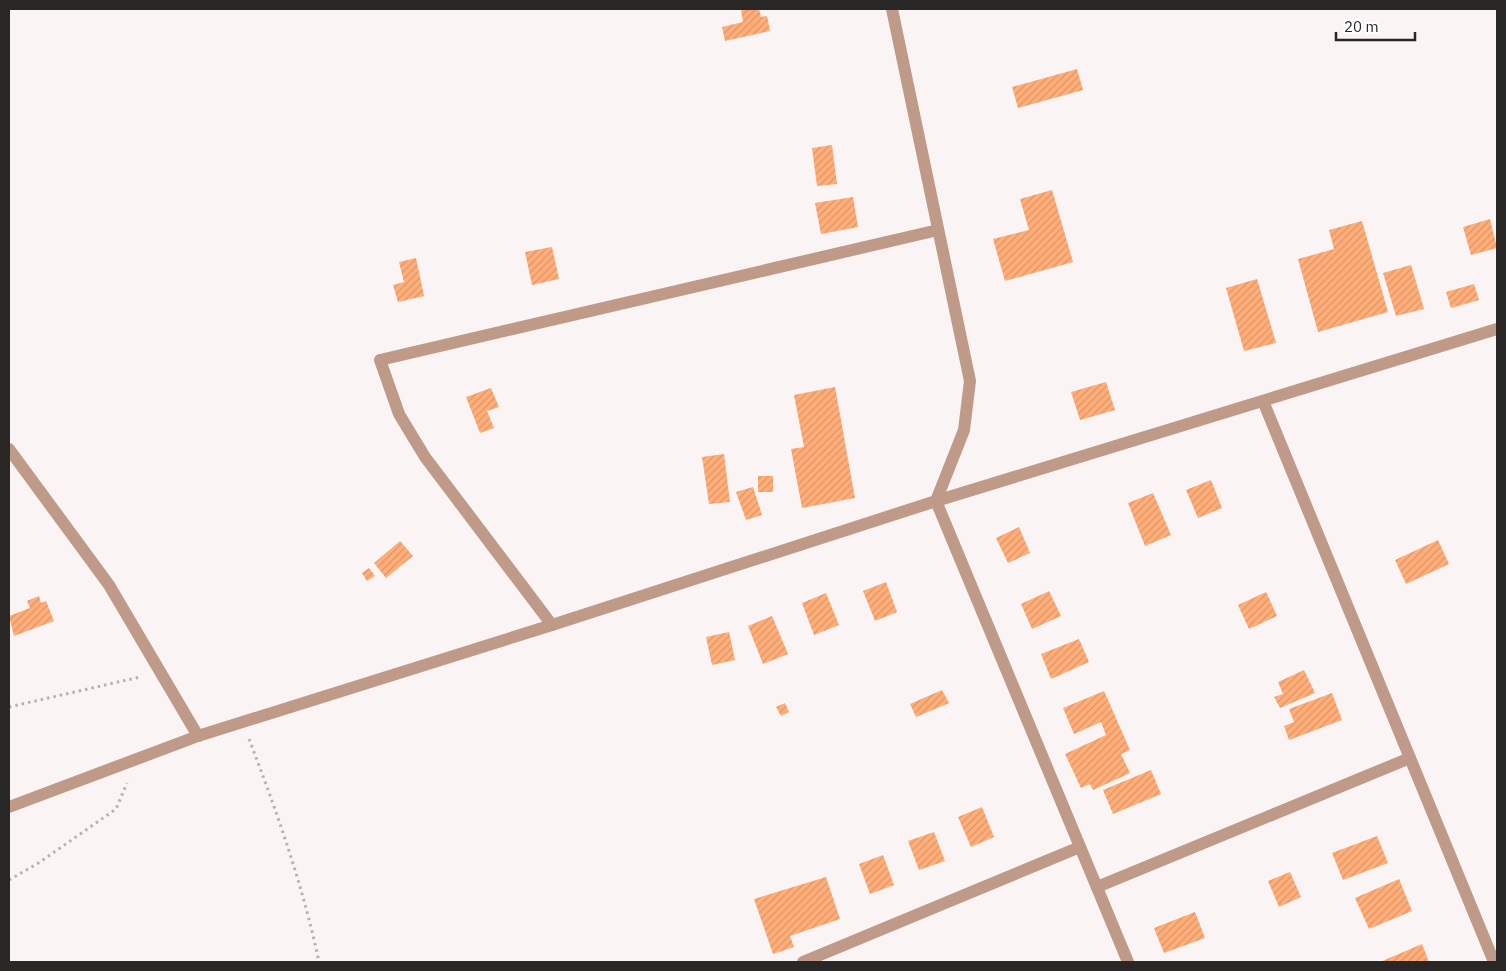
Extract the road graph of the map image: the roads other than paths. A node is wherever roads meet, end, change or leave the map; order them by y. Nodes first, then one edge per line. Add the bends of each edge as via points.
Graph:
1 (892, 9) edge
2 (938, 230) junction
3 (1497, 329) edge
4 (1263, 401) junction
5 (9, 449) edge
6 (936, 501) junction
7 (552, 625) junction
8 (198, 736) junction
9 (1410, 758) junction
10 (9, 807) edge
11 (1080, 847) junction
12 (1096, 887) junction
13 (803, 962) edge
14 (1128, 962) edge
15 (1494, 962) edge

1 - 2 street
2 - 6 street via 970,381 964,430
2 - 7 street via 380,360 399,414 425,457
3 - 4 street
4 - 6 street
4 - 9 street
5 - 8 street via 109,585
6 - 7 street
6 - 11 street
7 - 8 street
8 - 10 street
9 - 12 street
9 - 15 street
11 - 12 street
11 - 13 street
12 - 14 street

